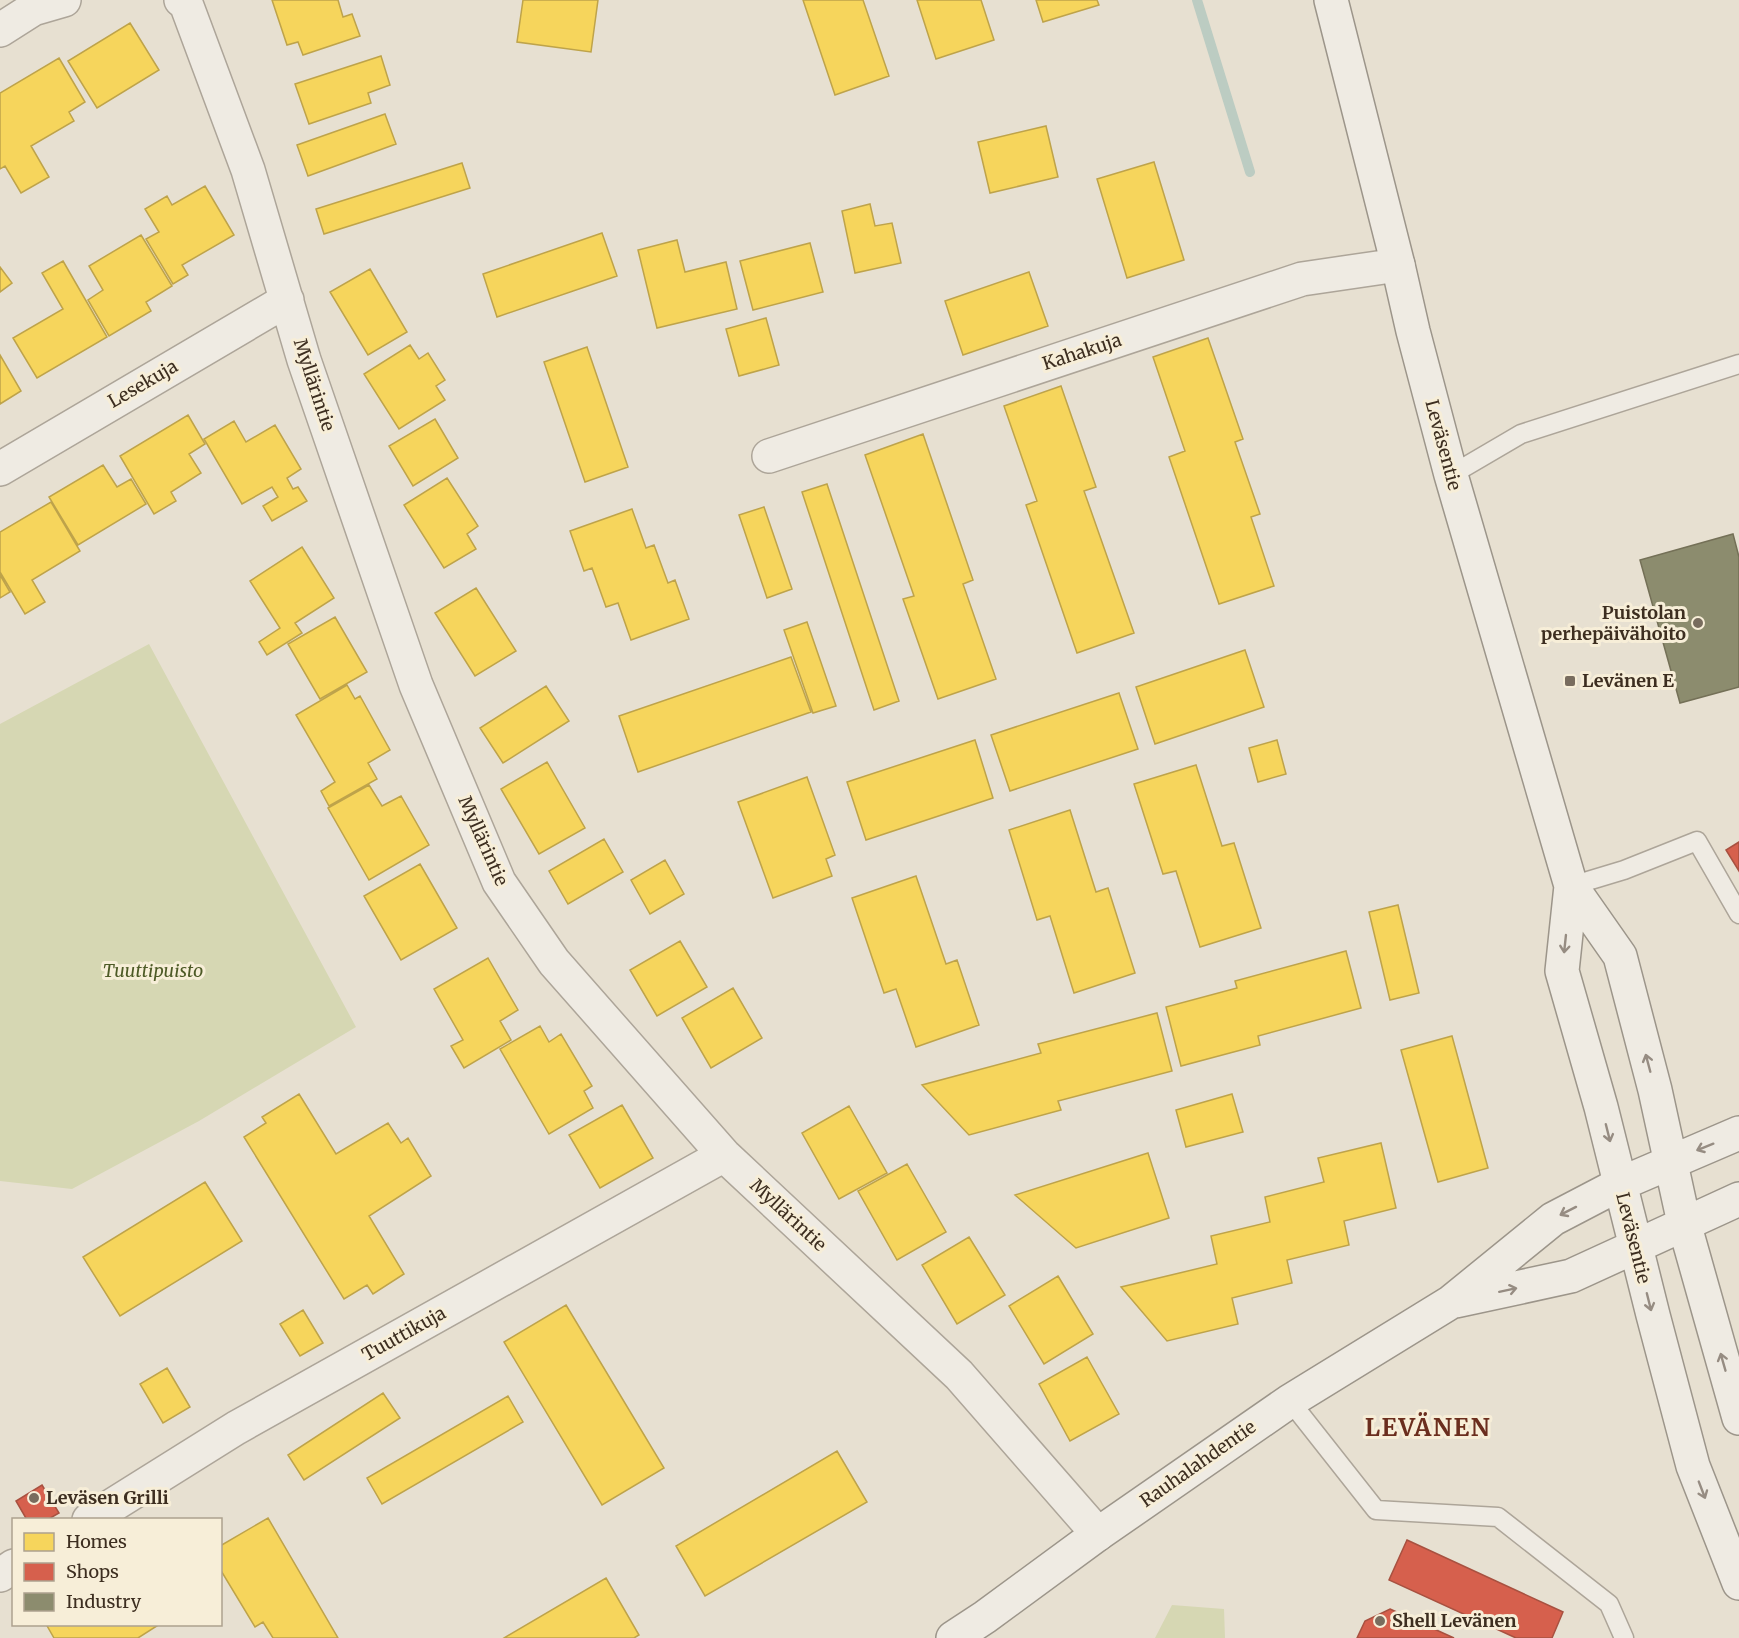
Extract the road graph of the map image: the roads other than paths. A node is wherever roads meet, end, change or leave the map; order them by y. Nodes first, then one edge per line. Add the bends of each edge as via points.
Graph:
1 (64, 0) edge
2 (181, 0) edge
3 (1331, 0) edge
4 (0, 30) edge
5 (1398, 266) junction
6 (287, 300) junction
7 (1739, 364) edge
8 (769, 456) dead end
9 (0, 469) edge
10 (1451, 475) junction
11 (1571, 886) junction
12 (1739, 914) edge
13 (1739, 1133) edge
14 (724, 1155) junction
15 (1671, 1161) junction
16 (1620, 1184) junction
17 (1739, 1199) edge
18 (1684, 1223) junction
19 (1635, 1245) junction
20 (1451, 1302) junction
21 (1290, 1401) junction
22 (1739, 1418) edge
23 (92, 1518) edge
24 (1098, 1534) junction
25 (1739, 1583) edge
26 (953, 1638) edge
27 (1624, 1638) edge

1 - 4 street via 33,9
2 - 6 street, Myllärintie via 185,1 248,170
3 - 5 street, Leväsentie
5 - 8 street, Kahakuja via 1302,279
5 - 10 street, Leväsentie
6 - 9 street, Lesekuja
6 - 14 street, Myllärintie via 416,685 499,882 554,962
7 - 10 lane via 1521,434
10 - 11 street, Leväsentie
11 - 12 lane via 1697,841
15 -> 11 street, Leväsentie via 1620,956
11 -> 16 street, Leväsentie via 1562,971
13 -> 15 street, Rauhalahdentie
14 - 23 street, Tuuttikuja via 236,1428
14 - 24 street, Myllärintie via 959,1375
15 - 16 street, Rauhalahdentie
15 - 18 street, Leväsentie
16 - 19 street, Leväsentie
16 -> 20 street, Rauhalahdentie via 1553,1219
17 - 18 street, Rauhalahdentie
18 - 19 street, Rauhalahdentie
22 -> 18 street, Leväsentie
20 -> 19 street, Rauhalahdentie via 1571,1276
19 -> 25 street, Leväsentie via 1693,1466
20 - 21 street, Rauhalahdentie
21 - 24 street, Rauhalahdentie
21 - 27 lane via 1376,1510 1498,1517 1609,1604
24 - 26 street, Rauhalahdentie

